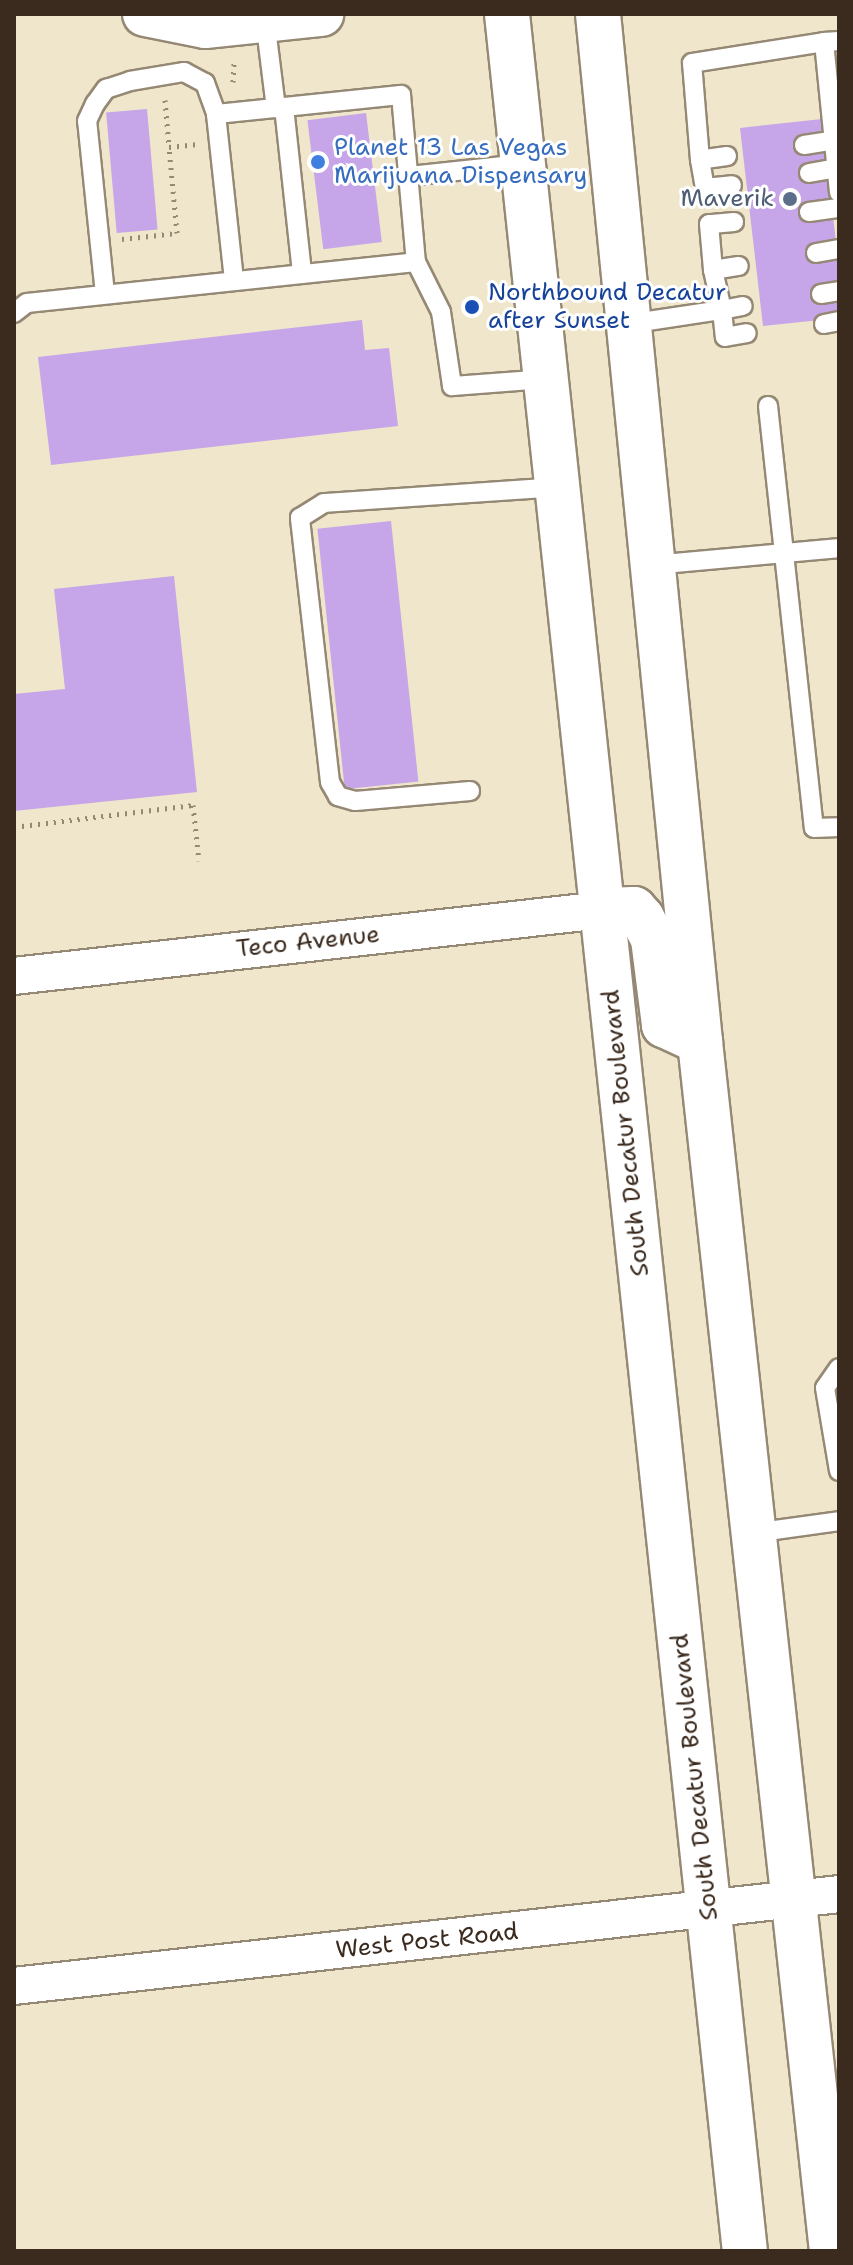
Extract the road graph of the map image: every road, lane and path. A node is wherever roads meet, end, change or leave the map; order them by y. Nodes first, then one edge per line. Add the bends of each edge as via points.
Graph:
1 (145, 14) edge
2 (321, 14) edge
3 (507, 14) edge
4 (598, 14) edge
5 (265, 20) junction
6 (832, 42) edge
7 (152, 97) dead end
8 (280, 107) junction
9 (216, 114) junction
10 (834, 140) junction
11 (804, 145) dead end
12 (169, 147) dead end
13 (727, 156) dead end
14 (700, 160) junction
15 (522, 164) junction
16 (837, 168) junction
17 (809, 173) dead end
18 (409, 176) junction
19 (732, 185) dead end
20 (705, 188) junction
21 (839, 192) edge
22 (839, 208) edge
23 (809, 212) dead end
24 (734, 222) dead end
25 (709, 224) junction
26 (839, 249) edge
27 (816, 253) dead end
28 (416, 262) junction
29 (739, 266) dead end
30 (713, 270) junction
31 (302, 273) junction
32 (234, 280) junction
33 (105, 294) junction
34 (743, 306) dead end
35 (722, 310) junction
36 (14, 313) edge
37 (628, 324) junction
38 (747, 333) dead end
39 (545, 379) junction
40 (768, 406) dead end
41 (557, 487) junction
42 (839, 548) edge
43 (783, 554) junction
44 (653, 565) junction
45 (470, 791) dead end
46 (14, 827) edge
47 (839, 827) edge
48 (199, 861) dead end
49 (602, 910) junction
50 (14, 976) edge
51 (700, 1042) junction
52 (839, 1368) edge
53 (839, 1471) edge
54 (839, 1521) edge
55 (753, 1533) junction
56 (839, 1894) edge
57 (795, 1902) junction
58 (709, 1911) junction
59 (14, 1986) edge
60 (827, 2094) edge
61 (745, 2251) edge
62 (832, 2251) edge

1 - 5 main road via 205,26
2 - 5 main road
3 - 15 main road, South Decatur Boulevard
4 - 37 main road
5 - 8 lane
6 - 10 lane
6 - 14 lane via 692,63
7 - 12 path via 164,96
8 - 9 lane
8 - 18 lane via 401,95
8 - 31 lane
9 - 32 lane
9 - 33 lane via 205,83 184,72 106,89 95,104 87,121
10 - 11 lane
10 - 16 lane
13 - 14 lane
14 - 20 lane
15 - 18 lane
15 - 39 main road, South Decatur Boulevard
16 - 17 lane
16 - 21 lane
18 - 28 lane
19 - 20 lane
20 - 25 lane
22 - 23 lane
24 - 25 lane
25 - 30 lane
26 - 27 lane
28 - 31 lane
28 - 39 lane via 441,312 452,386
29 - 30 lane
30 - 35 lane
31 - 32 lane
32 - 33 lane
33 - 36 lane via 27,303
34 - 35 lane
35 - 37 lane
35 - 38 lane via 725,337
37 - 44 main road
39 - 41 main road, South Decatur Boulevard
40 - 43 lane
41 - 45 lane via 324,503 300,518 330,782 338,796 355,801
41 - 49 main road, South Decatur Boulevard
42 - 43 lane
43 - 44 lane
43 - 47 lane via 814,828
44 - 51 main road
46 - 48 path via 193,805
49 - 50 street, Teco Avenue
49 - 51 main road via 634,909 642,918 653,939 664,1025
49 - 58 main road, South Decatur Boulevard
51 - 55 main road
52 - 53 lane via 825,1388
54 - 55 lane
55 - 57 main road
56 - 57 street, West Post Road
57 - 58 street, West Post Road
57 - 60 main road
58 - 59 street, West Post Road
58 - 61 main road, South Decatur Boulevard
60 - 62 main road

